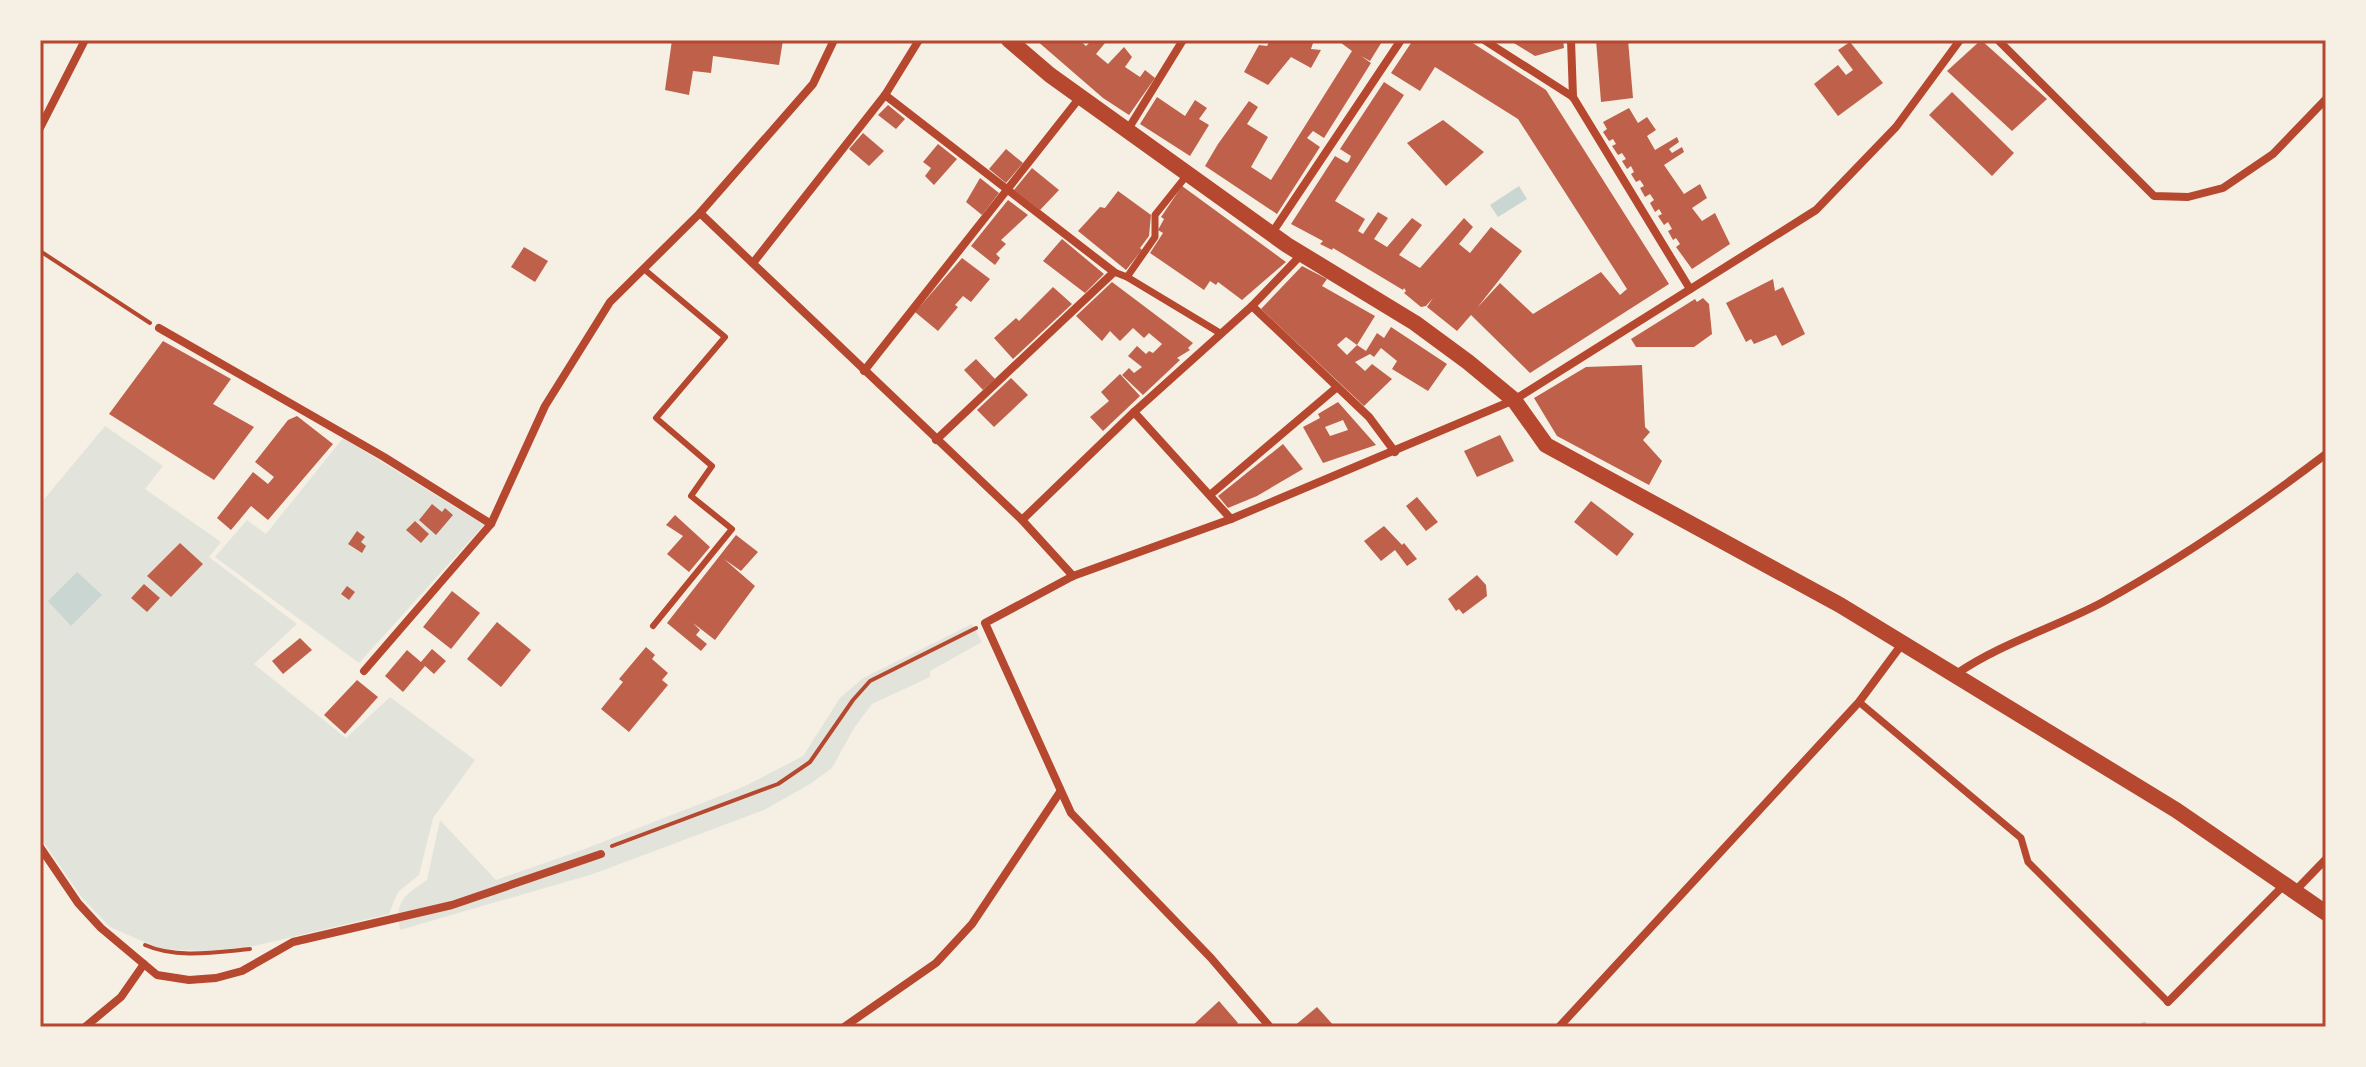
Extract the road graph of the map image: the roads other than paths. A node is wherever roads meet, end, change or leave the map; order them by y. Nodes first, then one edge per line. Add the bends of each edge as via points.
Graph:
1 (85, 40) edge
2 (834, 40) edge
3 (919, 40) edge
4 (1009, 40) edge
5 (1183, 40) edge
6 (1401, 40) edge
7 (1484, 40) edge
8 (1571, 40) edge
9 (1960, 40) edge
10 (1998, 40) edge
11 (885, 95) junction
12 (1081, 96) junction
13 (1573, 97) junction
14 (2326, 99) edge
15 (40, 128) edge
16 (1127, 131) junction
17 (1188, 173) junction
18 (1008, 191) junction
19 (700, 213) junction
20 (1272, 233) junction
21 (1302, 254) junction
22 (753, 263) junction
23 (645, 270) junction
24 (1114, 272) junction
25 (1127, 277) junction
26 (1690, 289) junction
27 (1252, 306) junction
28 (159, 328) road end
29 (1220, 333) junction
30 (864, 371) junction
31 (1336, 388) junction
32 (1514, 400) junction
33 (1134, 412) junction
34 (936, 440) junction
35 (1395, 452) junction
36 (2326, 454) edge
37 (1210, 495) junction
38 (1231, 519) junction
39 (1022, 520) junction
40 (491, 524) junction
41 (1073, 576) junction
42 (653, 626) dead end
43 (1903, 643) junction
44 (364, 671) dead end
45 (1955, 675) junction
46 (1859, 702) junction
47 (1060, 792) junction
48 (40, 847) edge
49 (604, 851) road end
50 (2326, 859) edge
51 (2290, 887) junction
52 (2326, 913) edge
53 (144, 964) junction
54 (2168, 1002) joint
55 (85, 1027) edge
56 (844, 1027) edge
57 (1270, 1027) edge
58 (1559, 1027) edge

1 - 15 street
2 - 19 street via 813,84
3 - 11 street
4 - 12 main road
5 - 16 street
6 - 20 street
7 - 13 street
8 - 13 street
9 - 26 street via 1896,127 1816,210
10 - 14 street via 2154,196 2188,197 2223,188 2273,154
11 - 18 street
11 - 22 street
12 - 16 main road
12 - 18 street
13 - 26 street
16 - 17 main road
17 - 20 main road
17 - 25 street via 1155,215 1155,237
18 - 24 street
18 - 30 street
19 - 22 street
19 - 23 street
20 - 21 main road
21 - 27 street
21 - 32 main road via 1415,323
22 - 30 street
23 - 40 street via 610,302 545,406
23 - 42 lane via 725,337 656,418 712,466 691,496 732,529
24 - 25 street
24 - 34 street
25 - 29 street
26 - 32 street
27 - 29 street
27 - 31 street
28 - 40 street
29 - 33 street
30 - 34 street
31 - 35 street via 1369,417
31 - 37 street
32 - 35 street
32 - 43 main road via 1546,445
33 - 37 street
33 - 39 street
34 - 39 street
35 - 38 street
36 - 45 street via 2166,566
37 - 38 street
38 - 41 street
39 - 41 street
40 - 44 street
41 - 47 street via 985,623
43 - 45 main road
43 - 46 street
45 - 51 main road via 2176,810
46 - 54 street via 2021,838 2028,862
46 - 58 street
47 - 56 street via 972,924 936,963
47 - 57 street via 1071,813 1202,948
48 - 53 street via 78,903
49 - 53 street via 452,905 293,942 242,971 216,978 157,975
50 - 51 street
51 - 52 main road
51 - 54 street
53 - 55 street via 121,997

